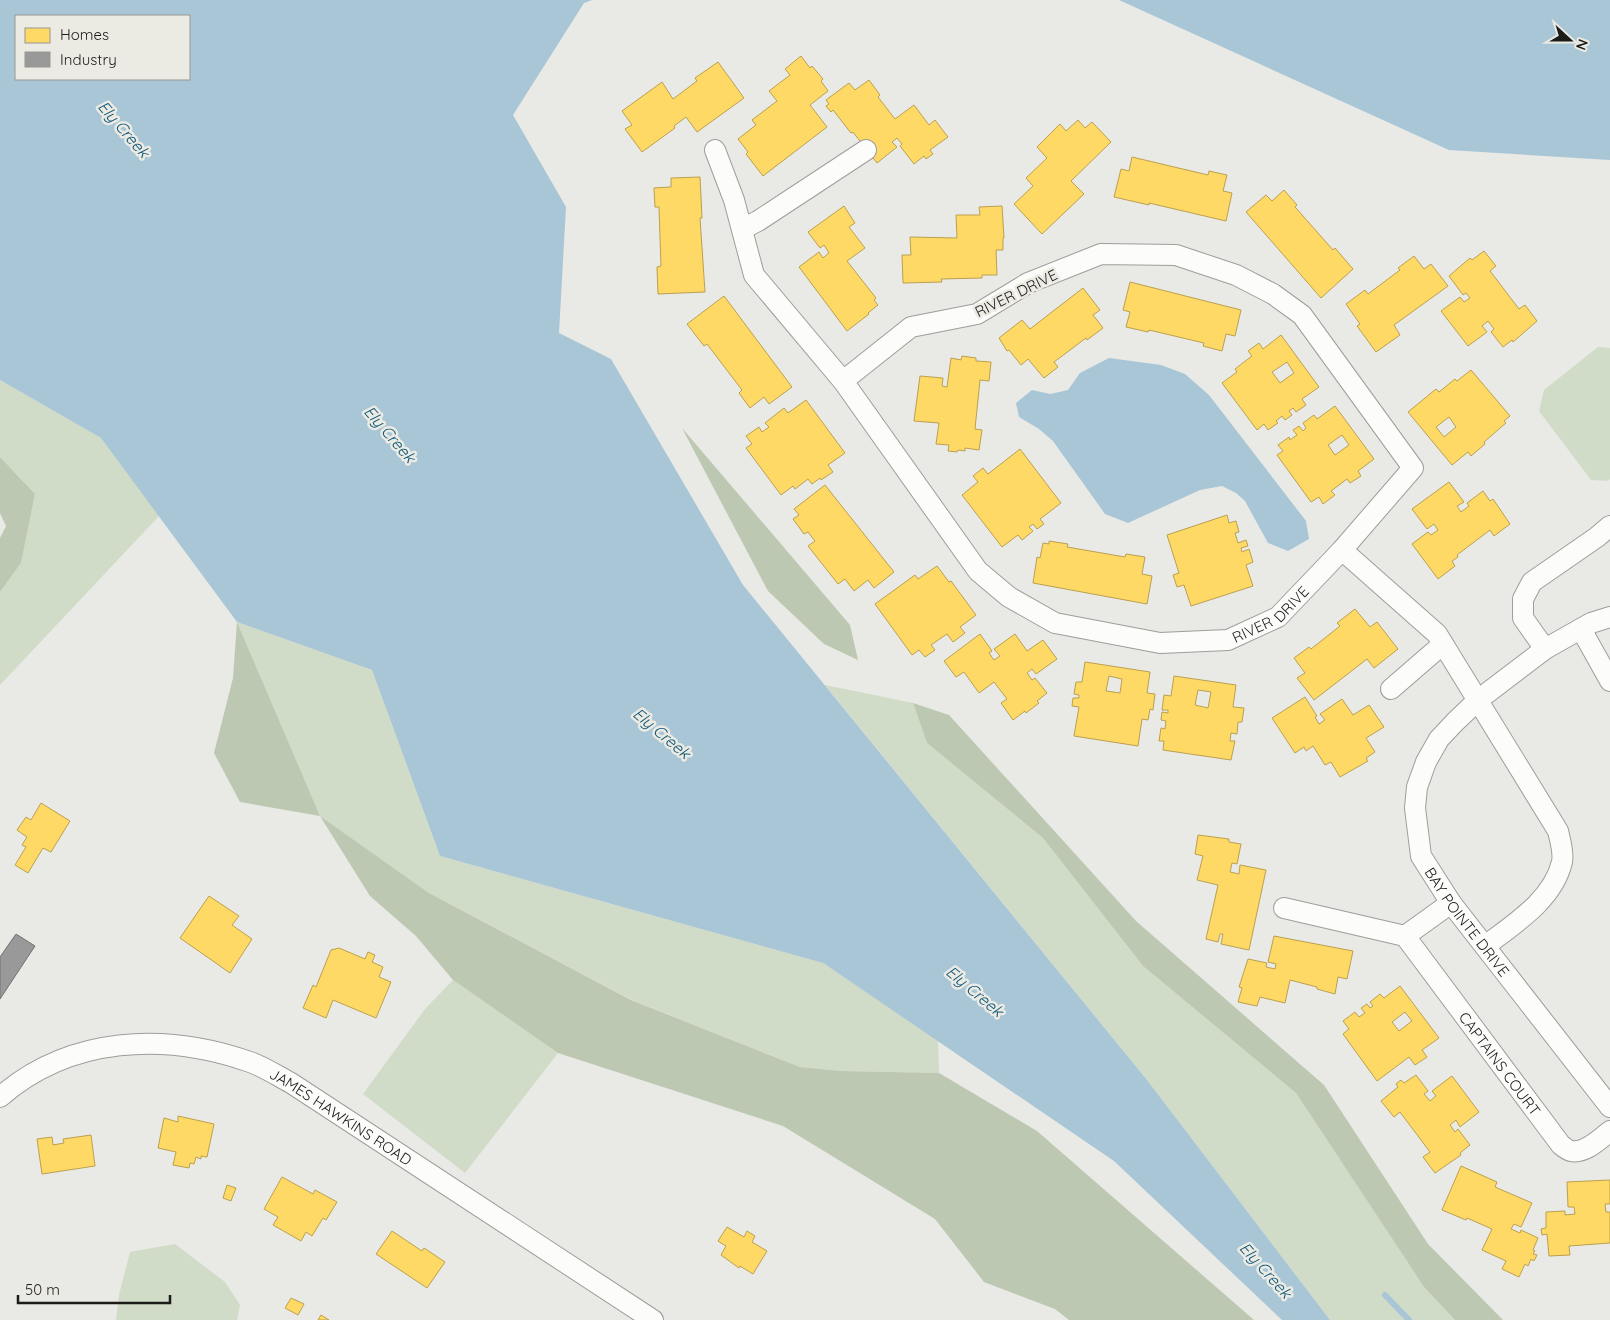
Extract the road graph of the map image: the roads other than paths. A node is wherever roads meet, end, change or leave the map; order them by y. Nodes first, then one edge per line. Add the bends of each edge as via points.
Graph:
1 (715, 150) dead end
2 (866, 150) dead end
3 (742, 229) junction
4 (843, 381) junction
5 (1606, 534) edge
6 (1342, 550) junction
7 (1610, 617) edge
8 (1581, 629) junction
9 (1443, 644) junction
10 (1545, 649) junction
11 (1610, 681) edge
12 (1391, 689) dead end
13 (1478, 700) junction
14 (1451, 903) junction
15 (1284, 908) dead end
16 (1405, 936) junction
17 (1485, 946) junction
18 (0, 1097) edge
19 (1610, 1108) edge
20 (1610, 1131) edge
21 (653, 1320) edge

1 - 3 street
2 - 3 street
3 - 4 street via 754,275
4 - 6 street, RIVER DRIVE via 978,571 1009,597 1055,623 1160,643 1228,640 1278,617
4 - 6 street, RIVER DRIVE via 910,328 977,314 1028,283 1101,254 1176,255 1228,272 1273,294 1302,315 1413,468
5 - 10 street via 1532,582 1523,599 1523,618
6 - 9 street via 1436,634
7 - 8 street, BAY POINTE DRIVE
8 - 10 street, BAY POINTE DRIVE
8 - 11 street
9 - 12 street
9 - 13 street
10 - 13 street, BAY POINTE DRIVE
13 - 14 street, BAY POINTE DRIVE via 1439,739 1417,787 1415,808 1421,856
13 - 17 street via 1558,831 1562,854 1552,885 1529,913
14 - 16 street
14 - 17 street, BAY POINTE DRIVE
15 - 16 street
16 - 20 street, CAPTAINS COURT via 1561,1145 1571,1151 1581,1150
17 - 19 street, BAY POINTE DRIVE
18 - 21 street, JAMES HAWKINS ROAD via 15,1084 65,1058 113,1045 162,1044 218,1052 252,1062 291,1083

